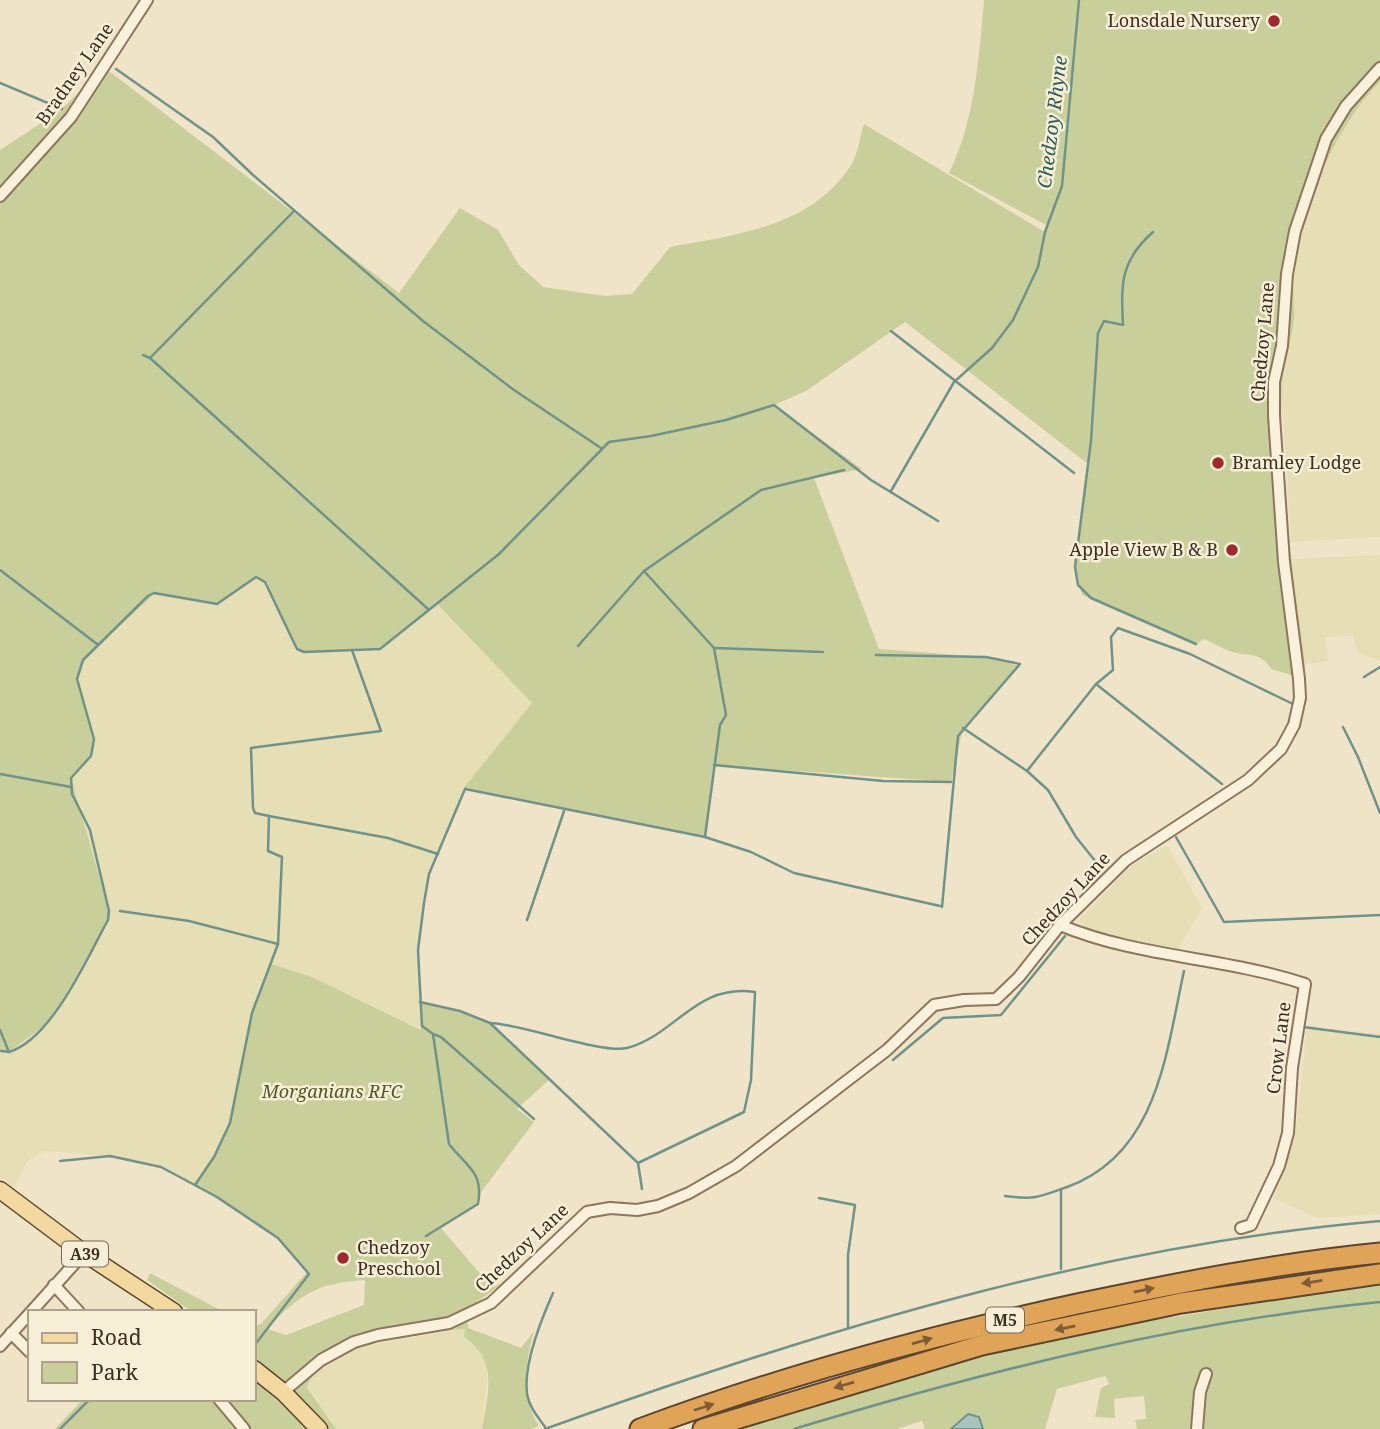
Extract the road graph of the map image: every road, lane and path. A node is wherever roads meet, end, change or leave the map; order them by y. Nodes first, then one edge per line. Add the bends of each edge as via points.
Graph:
1 (147, 0) edge
2 (1380, 68) edge
3 (0, 196) edge
4 (1060, 926) junction
5 (0, 1191) edge
6 (1241, 1228) dead end
7 (84, 1253) junction
8 (1380, 1253) edge
9 (1380, 1274) edge
10 (54, 1285) junction
11 (79, 1307) edge
12 (166, 1309) edge
13 (32, 1310) edge
14 (28, 1314) edge
15 (11, 1334) junction
16 (0, 1346) edge
17 (28, 1350) edge
18 (256, 1371) edge
19 (1206, 1374) dead end
20 (283, 1392) junction
21 (221, 1401) edge
22 (244, 1429) edge
23 (319, 1429) edge
24 (640, 1429) edge
25 (703, 1429) edge
26 (1197, 1429) edge

1 - 3 street, Bradney Lane via 71,117
2 - 4 street, Chedzoy Lane via 1346,106 1326,139 1295,231 1287,274 1282,346 1274,382 1283,550 1299,679 1294,725 1281,749 1248,780 1126,860
4 - 6 street, Crow Lane via 1098,941 1269,972 1305,985 1288,1133 1251,1225
4 - 20 street, Chedzoy Lane via 996,999 934,1005 887,1050 736,1166 658,1206 587,1212 491,1303 449,1323 354,1342 321,1360
5 - 7 main road, A39
7 - 10 street
7 - 12 main road, A39
24 -> 8 highway, M5 via 782,1381 968,1328 1174,1283
9 -> 25 highway, M5 via 1181,1303 982,1345
10 - 11 street
10 - 13 street
14 - 15 street
15 - 16 street
15 - 17 street
18 - 20 main road
19 - 26 street
20 - 23 main road
21 - 22 street

